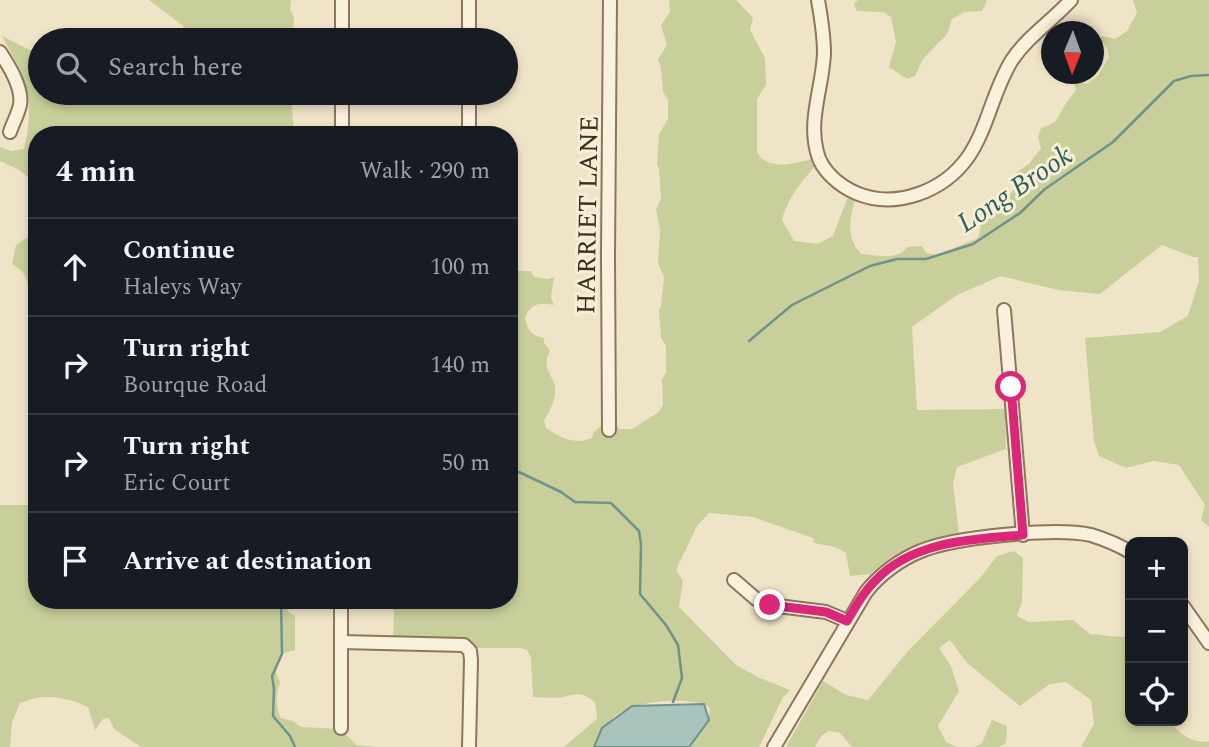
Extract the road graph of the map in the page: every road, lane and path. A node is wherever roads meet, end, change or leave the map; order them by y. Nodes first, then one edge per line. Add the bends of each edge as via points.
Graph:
1 (341, 0) edge
2 (469, 0) edge
3 (610, 0) edge
4 (818, 0) edge
5 (1072, 0) edge
6 (342, 28) edge
7 (469, 28) edge
8 (0, 52) edge
9 (342, 105) edge
10 (469, 105) edge
11 (342, 126) edge
12 (469, 126) edge
13 (10, 132) dead end
14 (1004, 310) dead end
15 (609, 430) dead end
16 (1023, 535) junction
17 (1125, 550) edge
18 (734, 580) dead end
19 (341, 609) edge
20 (1188, 613) edge
21 (847, 621) junction
22 (341, 642) junction
23 (1209, 643) edge
24 (341, 728) dead end
25 (469, 747) edge
26 (774, 747) edge

1 - 6 street
2 - 7 street
3 - 15 street, HARRIET LANE
4 - 5 street via 824,54 814,120 818,157 846,188 867,197 900,200 920,194 958,169 970,155 1013,59 1029,38
8 - 13 street via 19,92 20,104
9 - 11 street
10 - 12 street
14 - 16 street
16 - 17 street via 1090,535
16 - 21 street via 949,543 921,551 876,579
18 - 21 street via 770,605 826,612
19 - 22 street
20 - 23 street
21 - 26 street
22 - 24 street
22 - 25 street via 464,645 470,651

